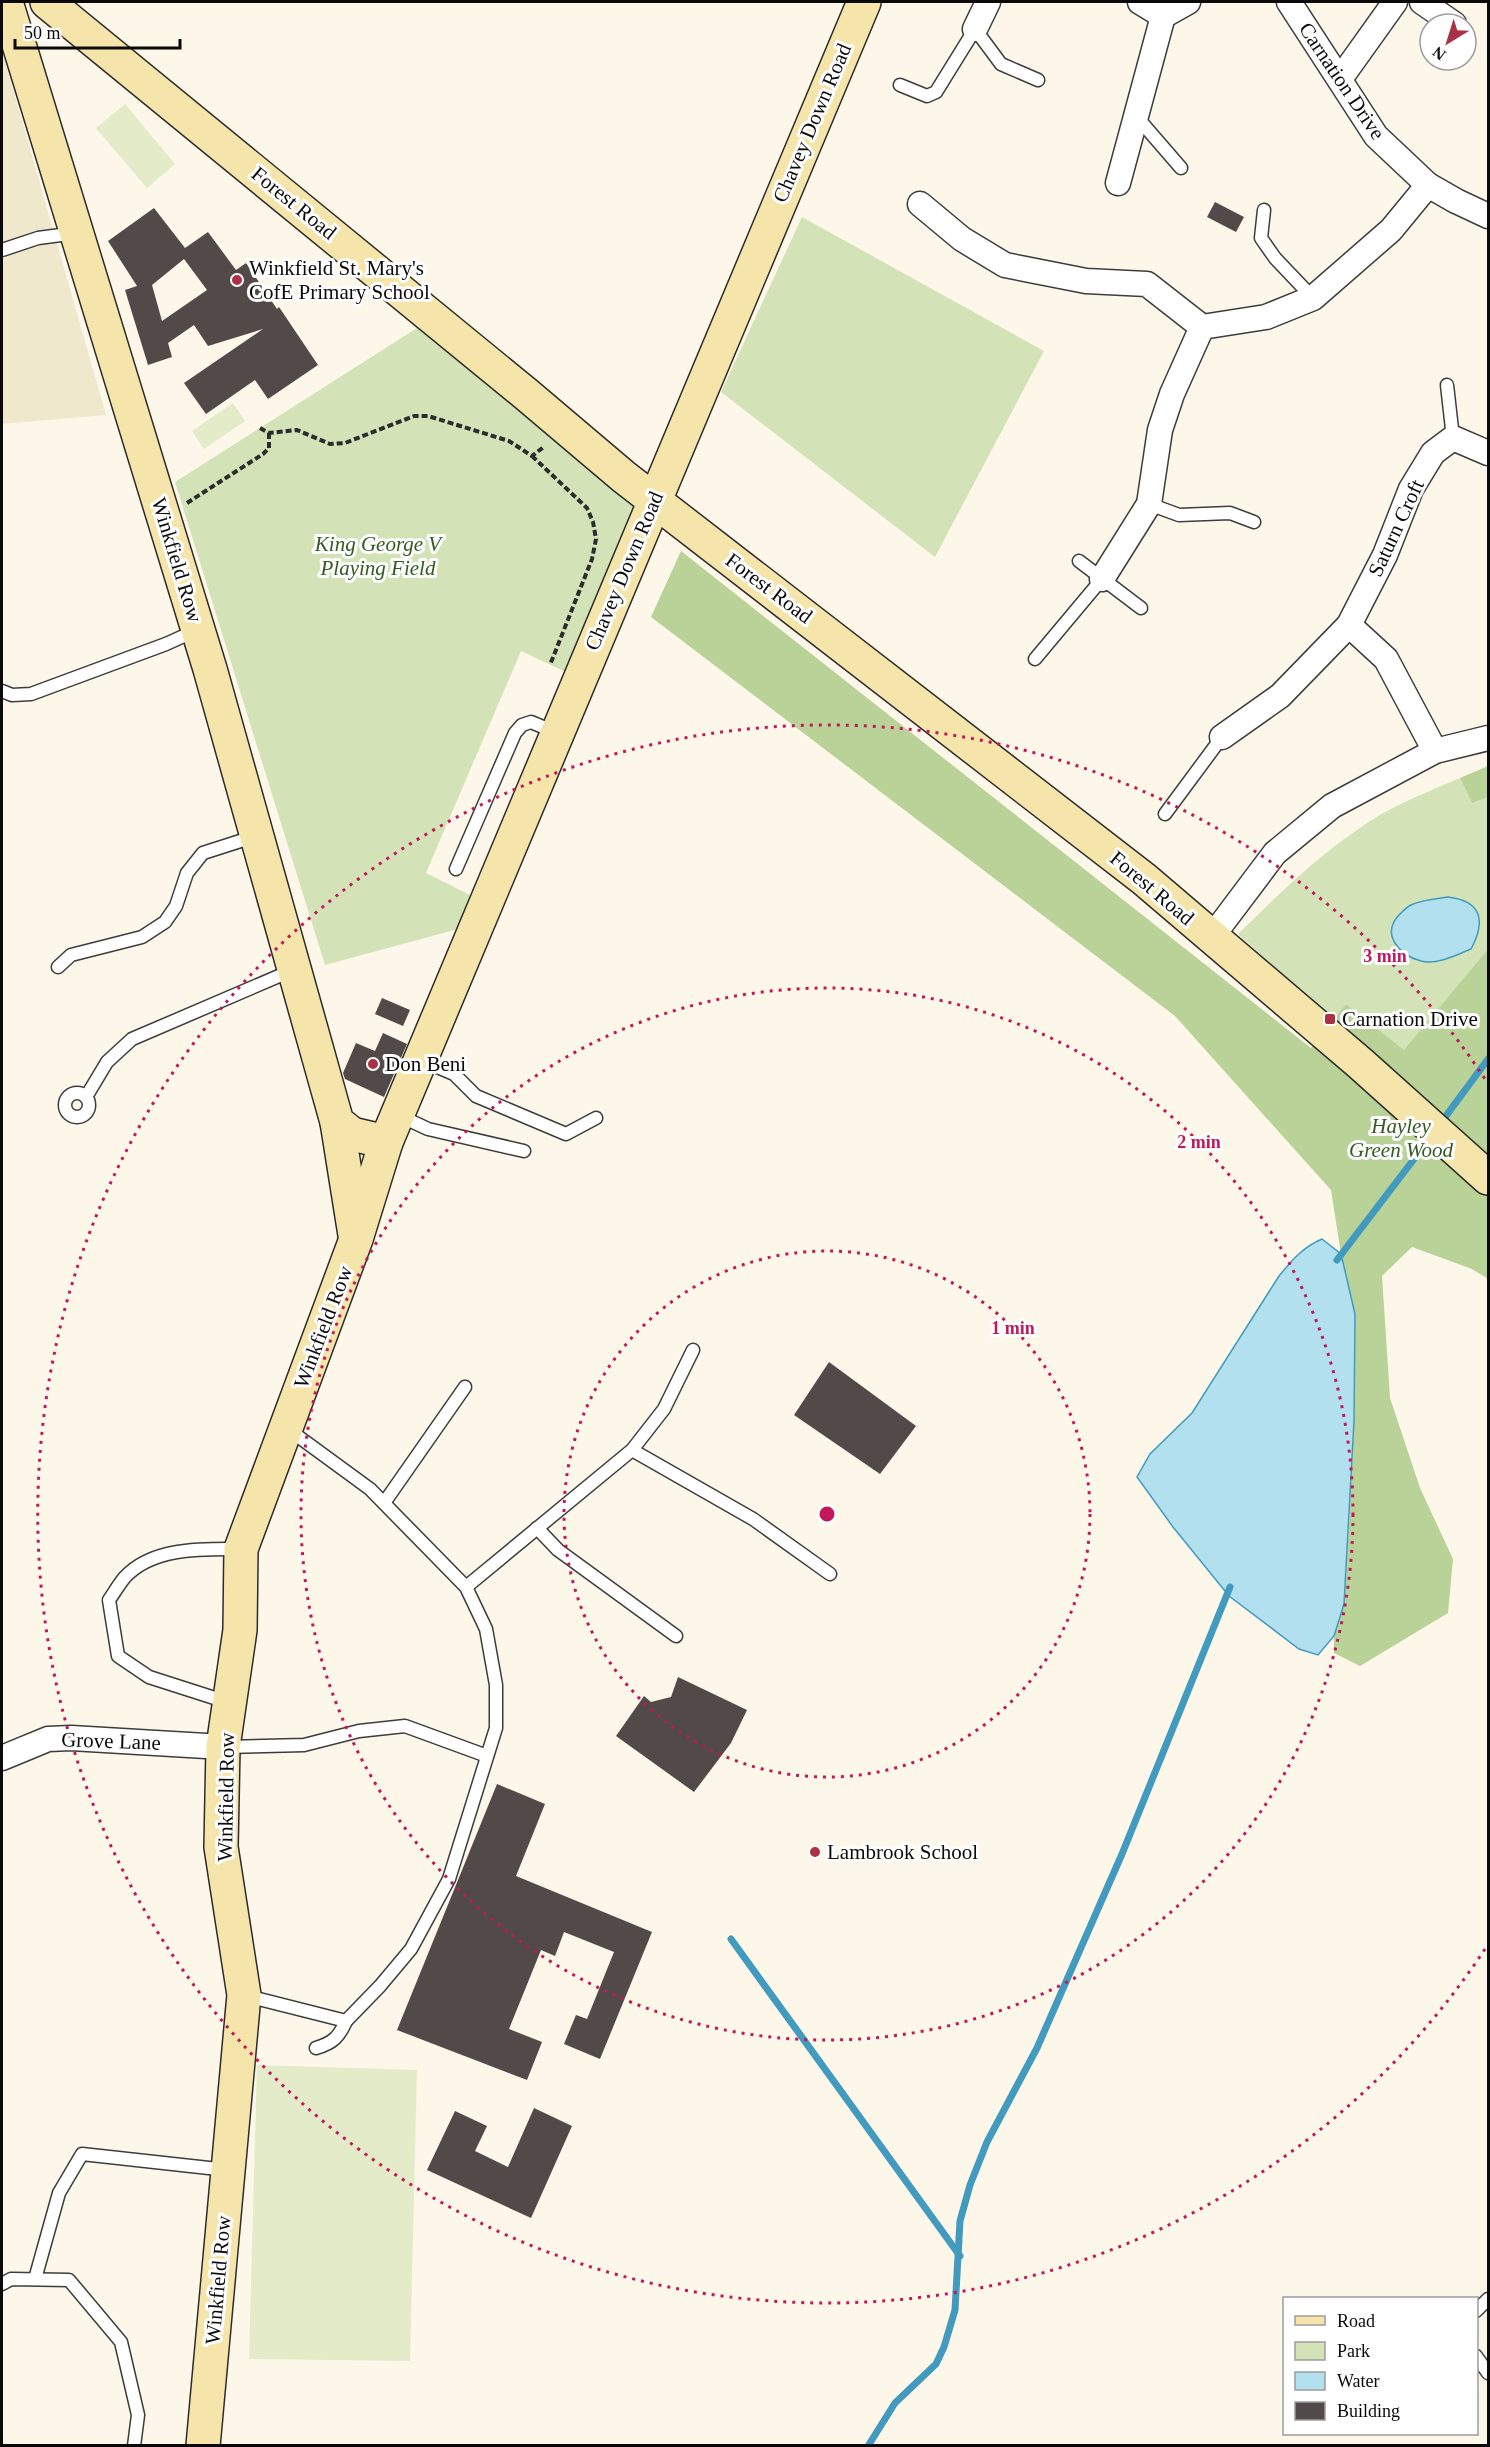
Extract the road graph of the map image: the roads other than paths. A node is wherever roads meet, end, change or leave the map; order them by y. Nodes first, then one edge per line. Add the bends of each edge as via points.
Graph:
1 (6, 2) edge
2 (47, 2) edge
3 (864, 2) edge
4 (988, 2) edge
5 (1140, 2) edge
6 (1188, 2) edge
7 (1288, 2) edge
8 (1395, 2) edge
9 (1422, 2) edge
10 (1436, 12) edge
11 (1163, 16) junction
12 (975, 29) junction
13 (1340, 79) junction
14 (1038, 80) dead end
15 (900, 85) dead end
16 (1136, 116) junction
17 (1181, 168) dead end
18 (1118, 183) dead end
19 (1428, 185) junction
20 (920, 204) dead end
21 (1264, 210) dead end
22 (1488, 216) edge
23 (77, 233) junction
24 (2, 250) edge
25 (1312, 298) junction
26 (1202, 327) junction
27 (1447, 385) dead end
28 (1453, 438) junction
29 (1488, 453) edge
30 (653, 499) junction
31 (1149, 504) junction
32 (1254, 522) dead end
33 (1079, 561) dead end
34 (1102, 579) junction
35 (1141, 608) dead end
36 (1348, 626) junction
37 (198, 630) junction
38 (1035, 659) dead end
39 (2, 691) edge
40 (556, 732) junction
41 (1222, 737) joint
42 (1488, 738) edge
43 (1435, 752) junction
44 (1165, 814) dead end
45 (257, 836) junction
46 (456, 869) dead end
47 (1211, 938) junction
48 (58, 967) dead end
49 (294, 969) junction
50 (420, 1060) junction
51 (86, 1097) dead end
52 (596, 1118) dead end
53 (337, 1122) junction
54 (391, 1128) junction
55 (524, 1150) dead end
56 (1488, 1178) edge
57 (356, 1239) junction
58 (693, 1350) dead end
59 (465, 1387) dead end
60 (285, 1427) junction
61 (632, 1450) junction
62 (384, 1503) junction
63 (537, 1528) junction
64 (241, 1549) junction
65 (830, 1574) dead end
66 (466, 1587) junction
67 (676, 1636) dead end
68 (230, 1702) junction
69 (223, 1747) junction
70 (487, 1756) junction
71 (2, 1758) edge
72 (244, 1995) junction
73 (346, 2021) junction
74 (316, 2048) dead end
75 (228, 2170) junction
76 (35, 2279) junction
77 (2, 2284) edge
78 (1478, 2359) edge
79 (1488, 2373) edge
80 (134, 2445) edge
81 (203, 2445) edge

1 - 23 main road, Winkfield Row
2 - 30 main road, Forest Road
3 - 30 main road, Chavey Down Road
4 - 12 street
5 - 11 street
6 - 11 street
7 - 13 street, Carnation Drive
8 - 13 street
9 - 10 street
11 - 16 street
12 - 14 lane via 1001,64
12 - 15 lane via 936,92 927,96
13 - 19 street, Carnation Drive via 1376,136
16 - 17 lane
16 - 18 street
19 - 22 street, Carnation Drive
19 - 25 street via 1391,230
20 - 26 street via 962,239 1005,265 1086,281 1147,284
21 - 25 lane via 1261,238
23 - 24 lane via 38,238
23 - 37 main road, Winkfield Row
25 - 26 street via 1266,317
26 - 31 street via 1160,430
27 - 28 lane
28 - 29 street
28 - 36 street, Saturn Croft via 1434,453 1411,489 1385,555
30 - 40 main road, Chavey Down Road
30 - 47 main road, Forest Road via 1144,879
31 - 32 lane via 1179,515 1230,513
31 - 34 street
33 - 34 lane
34 - 35 lane
34 - 38 lane
36 - 41 street, Saturn Croft via 1280,696
36 - 43 street via 1386,659
37 - 39 lane via 32,694
37 - 45 main road, Winkfield Row
40 - 46 lane via 531,722 515,733
40 - 50 main road, Chavey Down Road
41 - 44 lane
42 - 43 street
43 - 47 street via 1332,806 1275,853
45 - 48 lane via 203,853 187,873 176,906 165,922 142,937 72,955
45 - 49 main road, Winkfield Row
47 - 56 main road, Forest Road
49 - 51 lane via 132,1039 107,1062
49 - 53 main road, Winkfield Row
50 - 52 lane via 454,1074 476,1095 566,1134
50 - 54 main road, Chavey Down Road
53 - 54 main road via 352,1134
53 - 57 main road, Winkfield Row
54 - 55 lane via 428,1129
54 - 57 main road, Winkfield Row
57 - 60 main road, Winkfield Row
58 - 61 lane via 664,1408
59 - 62 lane
60 - 62 lane
60 - 64 main road, Winkfield Row
61 - 63 lane
61 - 65 lane via 753,1519
62 - 66 lane
63 - 66 lane
63 - 67 lane via 558,1550
64 - 68 main road, Winkfield Row via 240,1630
64 - 68 lane via 198,1549 156,1557 126,1576 109,1600 118,1656 149,1677
66 - 70 lane via 486,1629 496,1685 496,1728
68 - 69 main road, Winkfield Row
69 - 70 lane via 304,1745 359,1731 405,1726
69 - 71 street, Grove Lane via 48,1739
69 - 72 main road, Winkfield Row via 221,1847
70 - 73 lane via 449,1879 411,1949
72 - 73 lane
72 - 75 main road, Winkfield Row
73 - 74 lane via 339,2037
75 - 76 lane via 82,2154 59,2193
75 - 81 main road, Winkfield Row
76 - 77 lane via 10,2279
76 - 80 lane via 69,2280 121,2342 138,2415
78 - 79 lane

